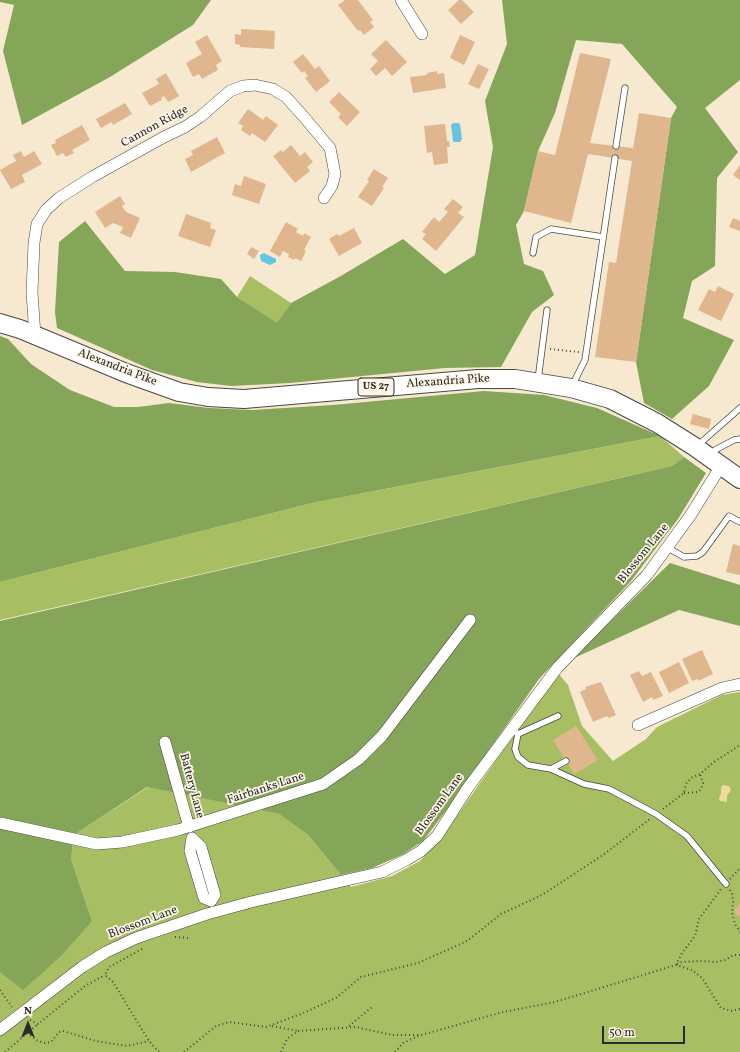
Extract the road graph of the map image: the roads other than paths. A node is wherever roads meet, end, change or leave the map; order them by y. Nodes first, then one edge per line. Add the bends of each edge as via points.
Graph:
1 (401, 0) edge
2 (422, 34) dead end
3 (625, 88) dead end
4 (616, 146) dead end
5 (614, 158) dead end
6 (324, 198) dead end
7 (603, 237) junction
8 (534, 253) dead end
9 (547, 310) dead end
10 (0, 323) edge
11 (35, 335) junction
12 (538, 382) junction
13 (571, 388) junction
14 (740, 408) edge
15 (740, 439) edge
16 (695, 447) junction
17 (715, 462) junction
18 (740, 479) edge
19 (740, 522) edge
20 (668, 548) junction
21 (470, 620) dead end
22 (740, 684) edge
23 (558, 716) dead end
24 (638, 725) dead end
25 (514, 732) junction
26 (165, 742) dead end
27 (566, 761) dead end
28 (551, 768) junction
29 (0, 823) edge
30 (189, 827) junction
31 (192, 838) joint
32 (726, 884) road end
33 (212, 907) junction
34 (0, 1030) edge

1 - 2 street
3 - 4 lane
5 - 7 lane
6 - 11 street, Cannon Ridge via 332,186 335,174 330,148 304,117 286,97 273,89 255,85 230,91 185,127 92,177 59,198 46,210 37,224 34,243 32,293
7 - 8 lane via 551,229 536,237
7 - 13 lane via 585,360
9 - 12 lane
10 - 11 main road, Alexandria Pike / US 27
11 - 12 main road, Alexandria Pike / US 27 via 178,392 208,397 244,399 478,379
12 - 13 main road, Alexandria Pike / US 27
13 - 16 main road, Alexandria Pike / US 27 via 610,399 658,423
14 - 16 lane
15 - 17 lane via 715,450
16 - 17 main road, Alexandria Pike / US 27
17 - 18 main road, Alexandria Pike / US 27
17 - 20 street, Blossom Lane via 690,516
19 - 20 lane via 729,516 704,552 697,556 684,557
20 - 25 street, Blossom Lane via 647,575 558,667
21 - 30 street, Fairbanks Lane via 382,736 359,759 323,784
22 - 24 street via 722,688
23 - 25 lane
25 - 28 lane via 518,757 528,765
25 - 33 street, Blossom Lane via 471,784 437,836 421,851 406,860 365,877
26 - 30 street, Battery Lane
27 - 28 lane
28 - 32 lane via 584,784 609,789 656,814 687,836
29 - 30 street, Fairbanks Lane via 97,844 122,842
30 - 31 lane, Battery Lane
31 - 33 street, Battery Lane via 201,847 215,895
33 - 34 street, Blossom Lane via 106,952 82,967

